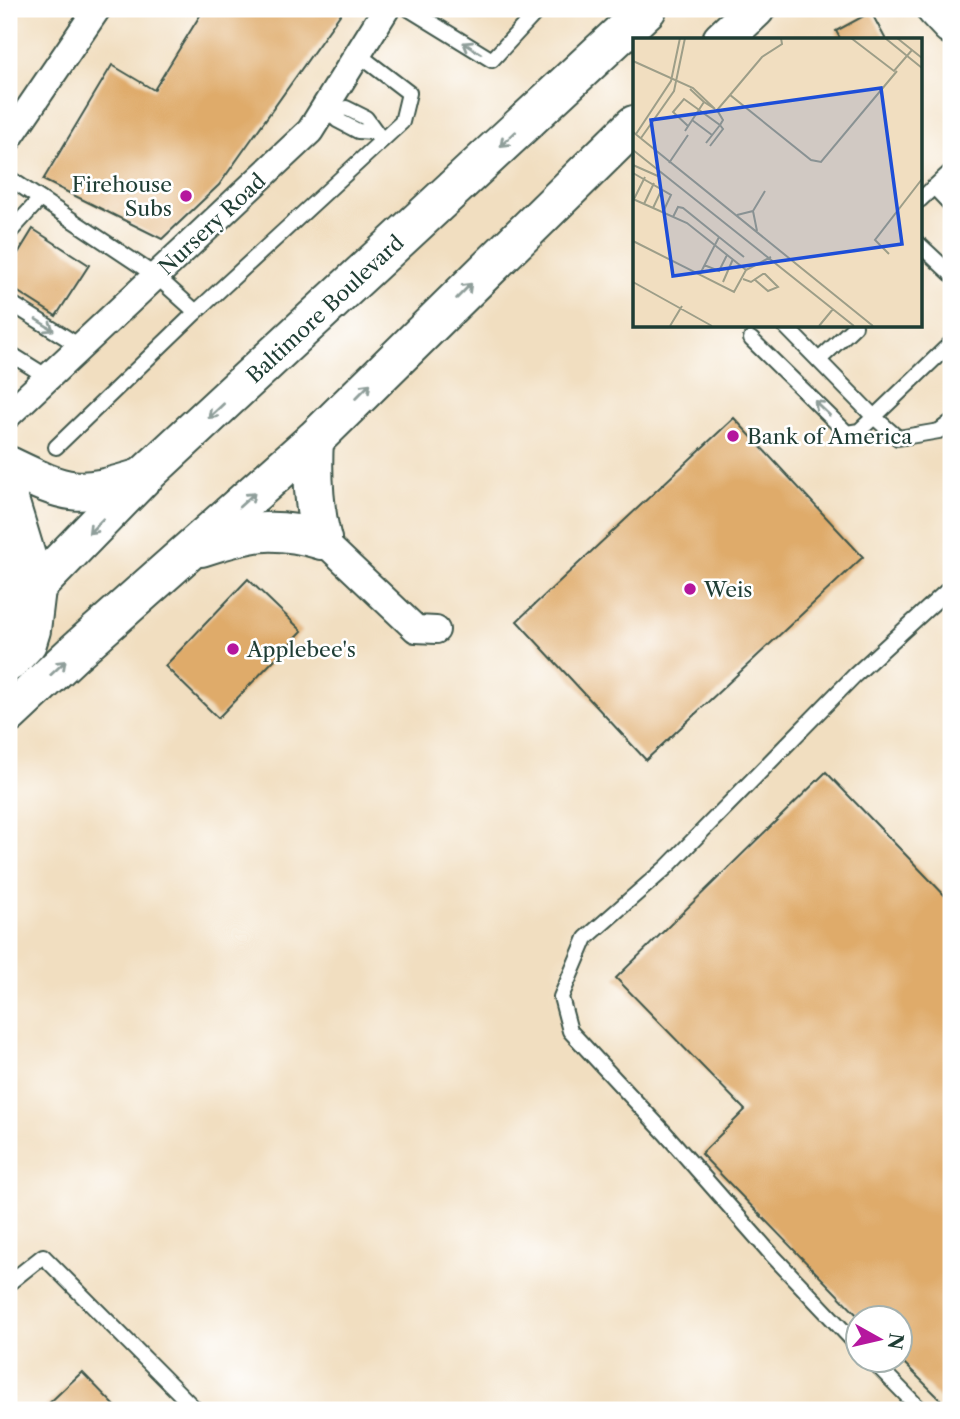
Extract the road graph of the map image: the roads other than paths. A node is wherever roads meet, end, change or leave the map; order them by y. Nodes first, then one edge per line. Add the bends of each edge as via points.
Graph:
1 (97, 9) edge
2 (386, 9) edge
3 (409, 9) edge
4 (607, 9) edge
5 (647, 9) edge
6 (755, 9) edge
7 (936, 9) edge
8 (536, 10) edge
9 (951, 25) edge
10 (724, 38) edge
11 (358, 54) junction
12 (541, 108) junction
13 (330, 110) junction
14 (633, 127) edge
15 (378, 136) junction
16 (9, 138) edge
17 (951, 171) edge
18 (9, 178) edge
19 (934, 187) junction
20 (922, 198) edge
21 (40, 199) junction
22 (951, 205) edge
23 (9, 233) edge
24 (923, 253) edge
25 (951, 274) edge
26 (156, 276) junction
27 (9, 302) edge
28 (196, 312) junction
29 (786, 327) edge
30 (854, 327) edge
31 (751, 339) dead end
32 (951, 343) edge
33 (81, 347) junction
34 (9, 353) edge
35 (819, 360) junction
36 (49, 378) junction
37 (9, 414) edge
38 (874, 417) junction
39 (951, 422) edge
40 (314, 440) junction
41 (56, 447) dead end
42 (9, 466) edge
43 (144, 477) junction
44 (9, 500) edge
45 (322, 540) junction
46 (190, 551) junction
47 (951, 587) edge
48 (36, 589) junction
49 (9, 615) edge
50 (436, 630) dead end
51 (9, 662) edge
52 (9, 714) edge
53 (9, 1283) edge
54 (844, 1330) edge
55 (885, 1374) edge
56 (196, 1410) edge
57 (920, 1410) edge

1 - 16 street
2 - 11 street, Nursery Road
8 -> 3 lane via 492,60
4 - 12 main road via 576,48
5 - 12 main road, Baltimore Boulevard
6 - 10 main road
7 - 9 main road
11 - 13 street, Nursery Road
11 - 15 lane via 409,93 401,122
12 -> 43 main road, Baltimore Boulevard
13 - 15 lane via 346,108 366,118
13 - 26 street, Nursery Road
40 -> 14 main road
15 - 28 lane
17 - 19 lane
18 - 21 lane
19 - 20 lane
19 - 22 lane
21 - 23 lane
21 - 26 lane
24 - 25 lane
26 - 28 lane
26 - 33 street, Nursery Road
27 -> 33 lane
28 - 41 lane
29 - 35 lane
30 - 35 lane
38 -> 31 lane via 859,431 847,433
32 - 38 lane
33 - 36 street, Nursery Road
34 - 36 lane
35 - 38 lane
36 - 37 street, Nursery Road
38 - 39 lane via 898,438 939,431
40 - 45 main road via 313,493
46 -> 40 main road
42 - 43 main road via 62,490 86,492
43 -> 48 main road, Baltimore Boulevard
44 - 48 main road
45 - 46 main road via 295,532 257,531
45 - 50 street via 416,629
52 -> 46 main road
47 - 54 lane via 855,676 667,867 586,938 561,997 570,1031
48 - 49 main road, Baltimore Boulevard
48 - 51 main road via 27,643
53 - 56 lane via 43,1256
55 - 57 lane

